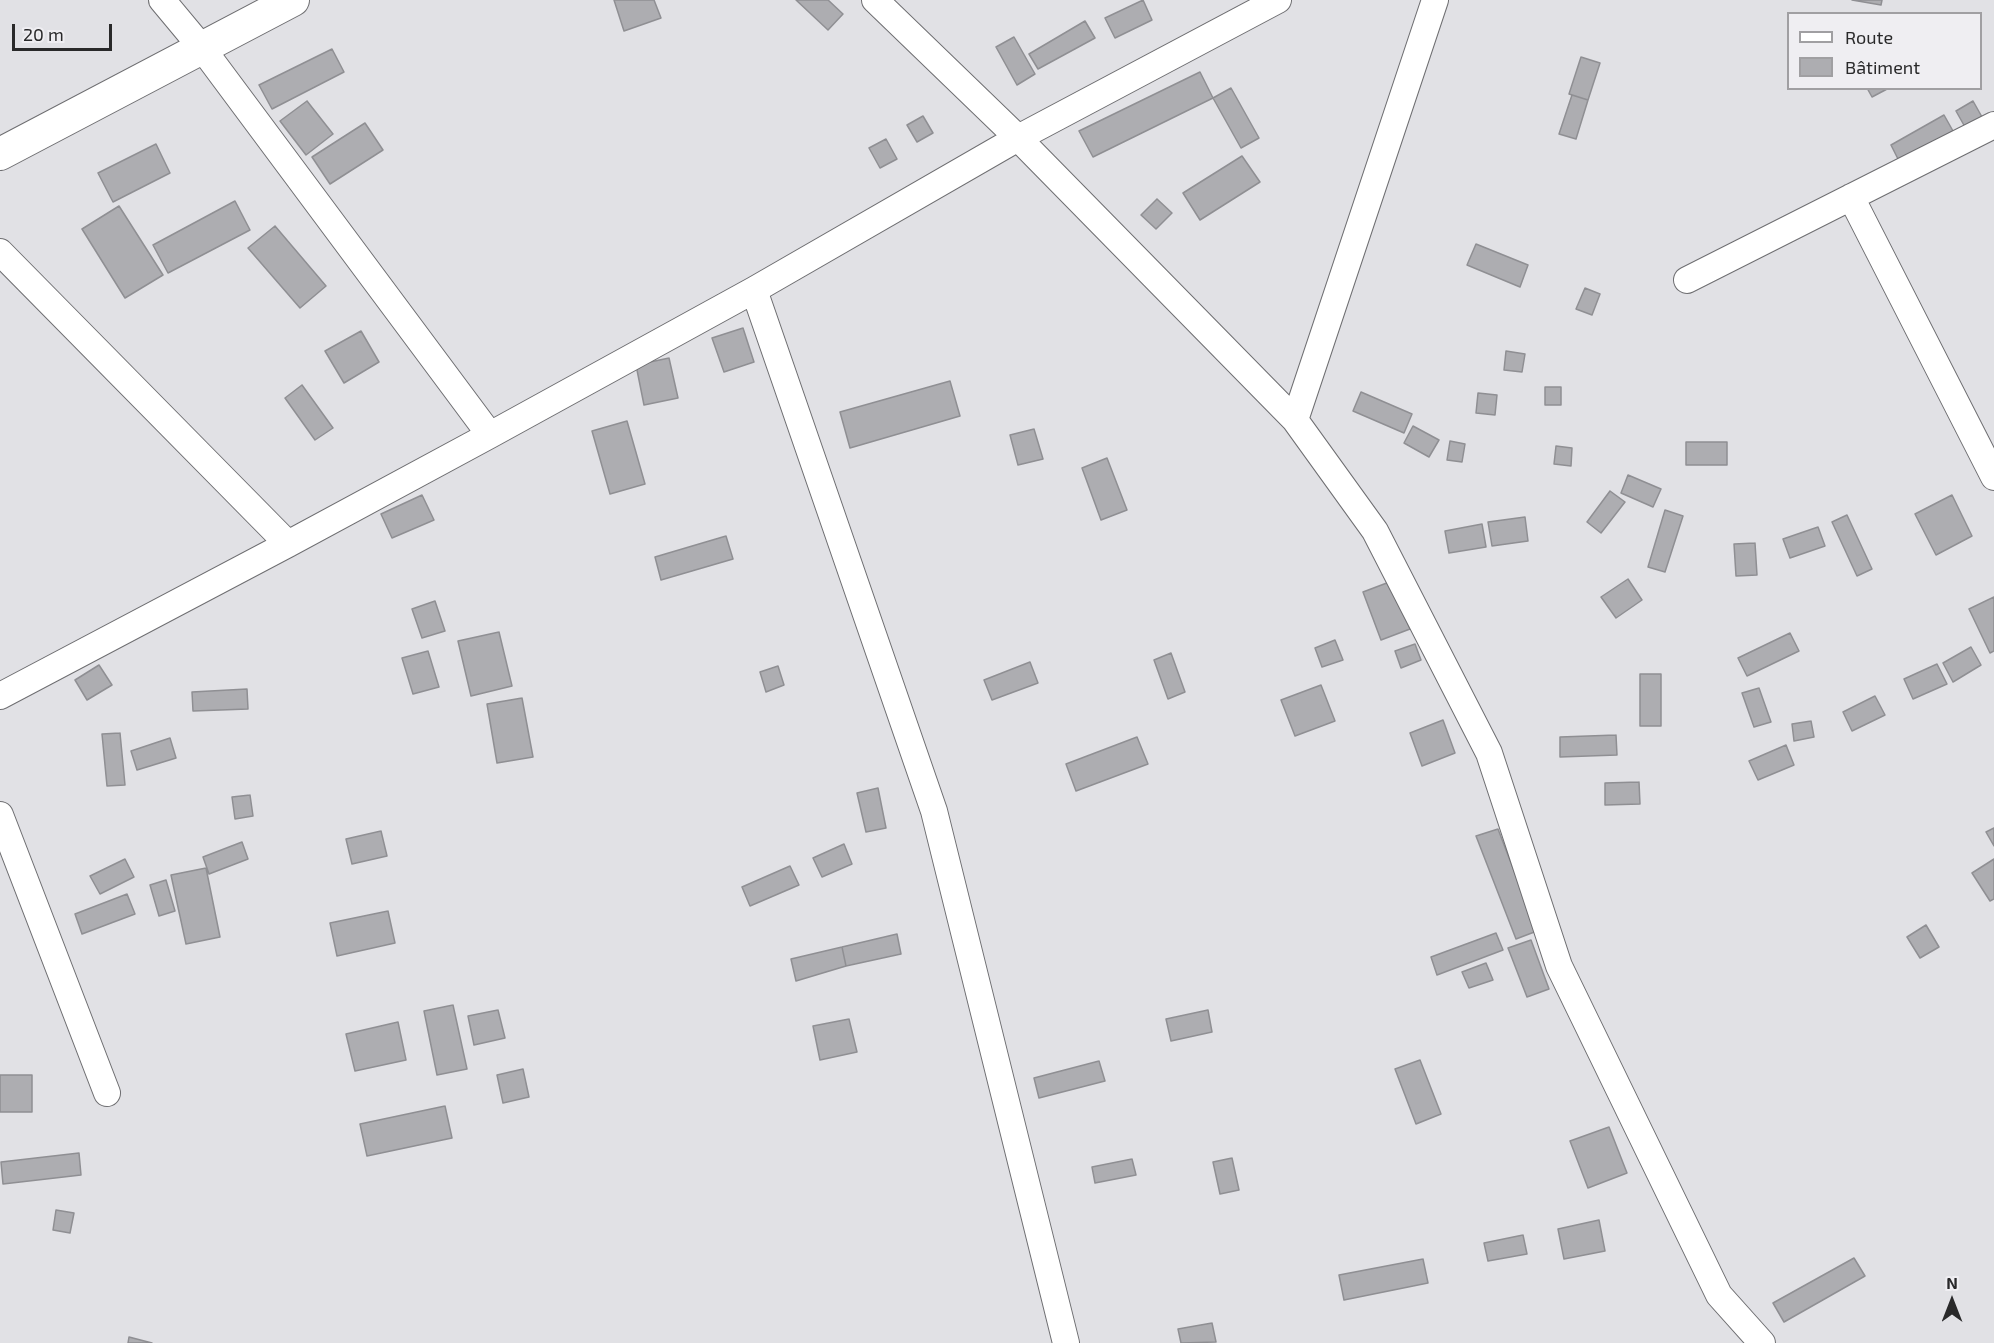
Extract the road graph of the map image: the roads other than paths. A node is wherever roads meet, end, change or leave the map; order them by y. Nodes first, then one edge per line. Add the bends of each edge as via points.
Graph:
1 (162, 0) edge
2 (293, 0) edge
3 (875, 0) edge
4 (1278, 0) edge
5 (1435, 0) edge
6 (202, 48) junction
7 (1994, 125) edge
8 (1018, 138) junction
9 (0, 154) edge
10 (1851, 197) junction
11 (0, 252) edge
12 (1687, 280) dead end
13 (754, 290) junction
14 (1295, 420) junction
15 (490, 435) junction
16 (1994, 477) edge
17 (288, 544) junction
18 (0, 696) edge
19 (0, 814) edge
20 (107, 1093) dead end
21 (1066, 1343) edge
22 (1762, 1343) edge

1 - 6 street
2 - 6 street
3 - 8 street
4 - 8 street
5 - 14 street
6 - 9 street
6 - 15 street
7 - 10 street
8 - 13 street
8 - 14 street
10 - 12 street
10 - 16 street
11 - 17 street
13 - 15 street
13 - 21 street via 934,811
14 - 22 street via 1374,531 1489,753 1559,966 1719,1295
15 - 17 street
17 - 18 street
19 - 20 street

